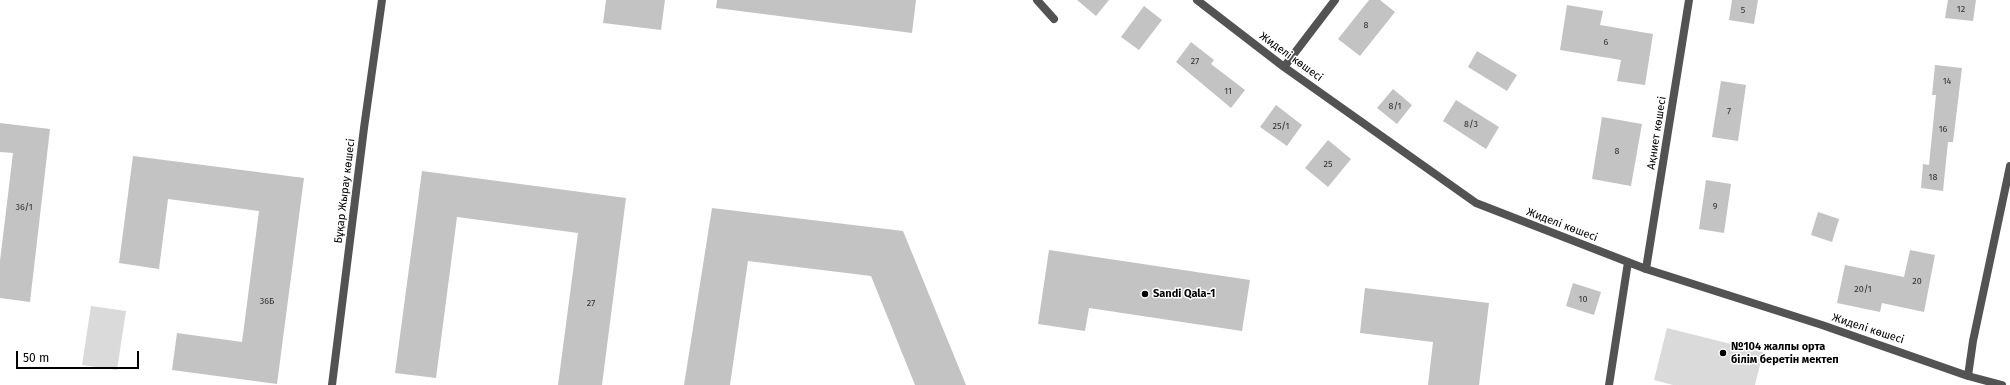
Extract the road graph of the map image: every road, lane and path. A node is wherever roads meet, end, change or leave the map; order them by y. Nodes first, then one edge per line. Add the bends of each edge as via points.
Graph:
1 (382, 0) edge
2 (1037, 0) edge
3 (1197, 0) edge
4 (1335, 0) edge
5 (1689, 0) edge
6 (1054, 19) dead end
7 (1284, 67) junction
8 (2010, 166) edge
9 (1628, 262) junction
10 (1646, 269) junction
11 (1968, 376) junction
12 (332, 385) edge
13 (1609, 385) edge
14 (2002, 385) edge

1 - 12 street, Бұқар Жырау көшесі
2 - 6 street
3 - 7 street, Жиделі көшесі
4 - 7 street
5 - 10 street, Ақниет көшесі
7 - 9 street, Жиделі көшесі via 1476,203
8 - 11 street
9 - 10 street, Жиделі көшесі
9 - 13 street
10 - 11 street, Жиделі көшесі via 1822,325
11 - 14 street, Жиделі көшесі

